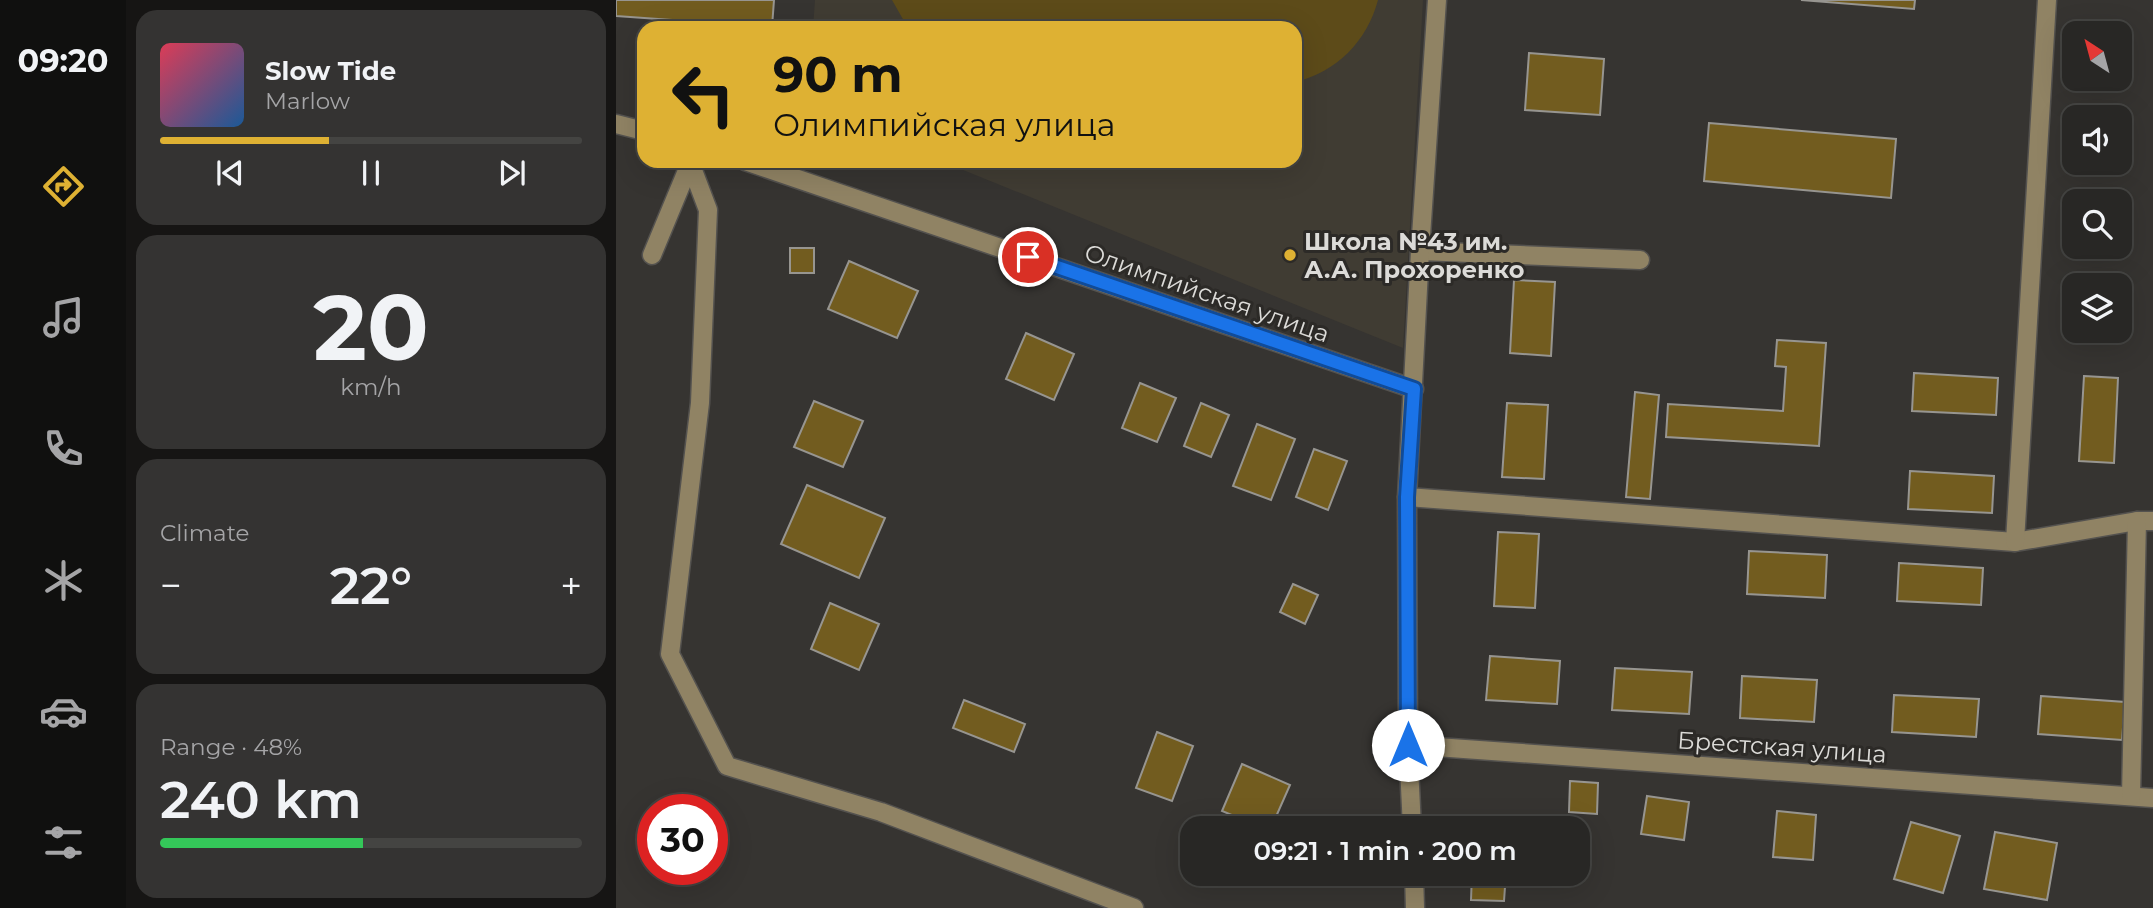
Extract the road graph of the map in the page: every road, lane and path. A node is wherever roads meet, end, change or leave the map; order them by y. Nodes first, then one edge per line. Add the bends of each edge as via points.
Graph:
1 (1437, 0) edge
2 (2047, 0) edge
3 (616, 124) edge
4 (637, 129) edge
5 (689, 168) edge
6 (693, 168) edge
7 (766, 168) edge
8 (1420, 251) junction
9 (652, 255) dead end
10 (1640, 260) dead end
11 (1414, 389) junction
12 (1407, 497) junction
13 (2145, 521) edge
14 (2015, 542) junction
15 (1408, 745) junction
16 (2132, 796) junction
17 (2153, 798) edge
18 (1411, 816) edge
19 (1415, 886) edge
20 (1134, 908) edge
21 (1416, 908) edge

1 - 8 street
2 - 14 street
3 - 4 street
5 - 9 street
6 - 20 street via 708,210 700,403 670,654 727,766 881,812
7 - 11 street, Олимпийская улица
8 - 10 street
8 - 11 street
11 - 12 street
12 - 14 street
12 - 15 street
13 - 14 street
13 - 16 street
15 - 16 street, Брестская улица
15 - 18 street
16 - 17 street, Брестская улица
19 - 21 street

